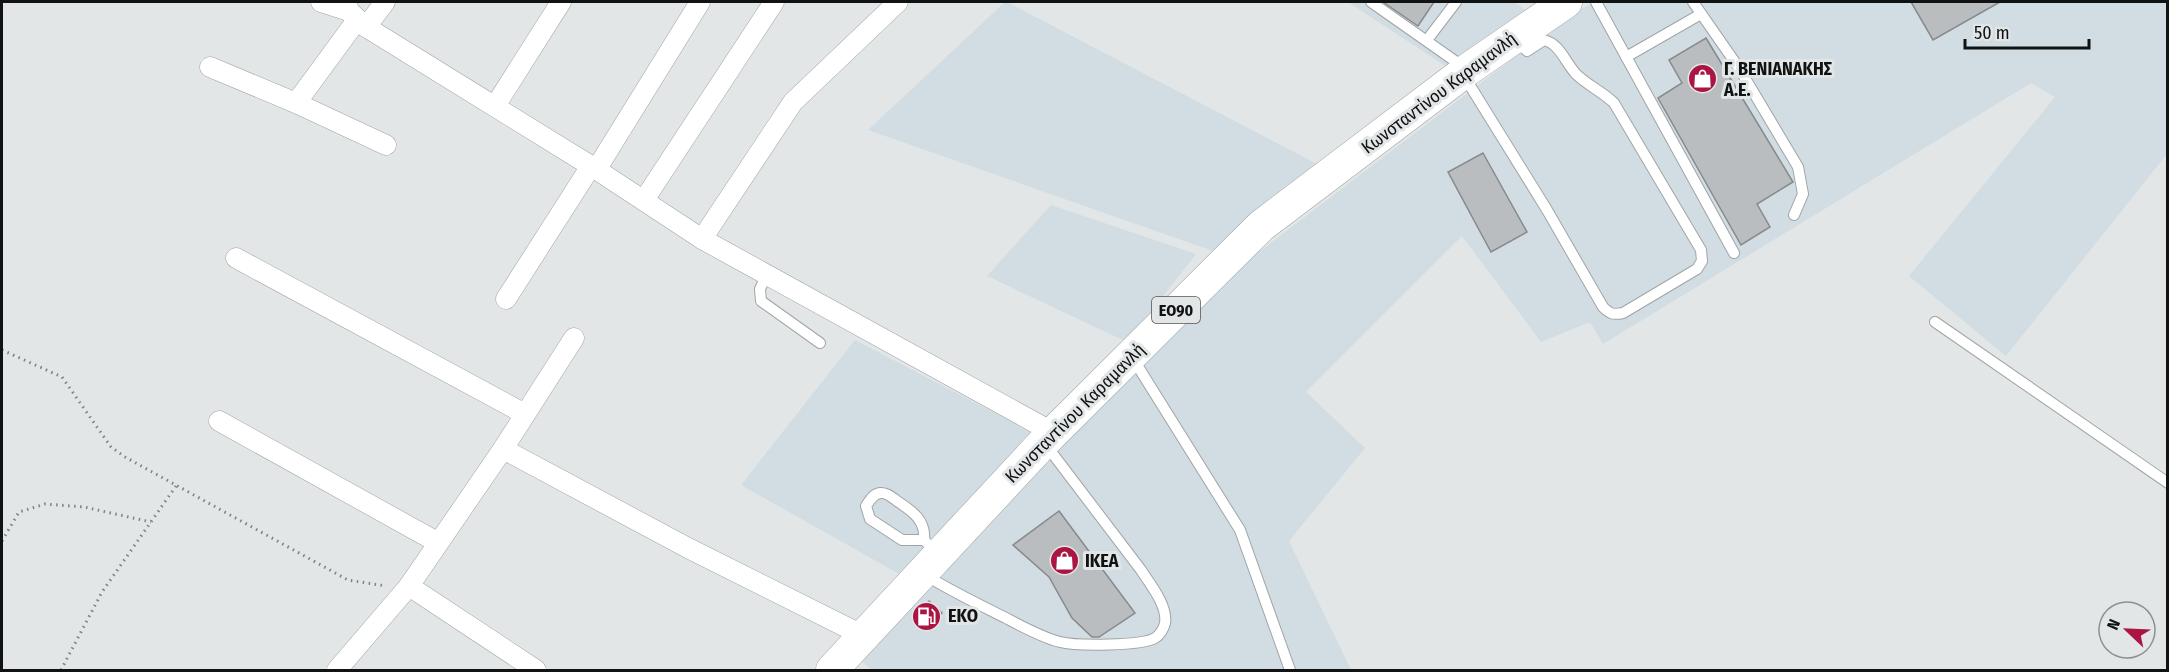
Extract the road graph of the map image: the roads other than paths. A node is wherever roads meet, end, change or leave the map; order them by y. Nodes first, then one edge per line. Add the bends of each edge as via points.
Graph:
1 (321, 2) edge
2 (385, 2) edge
3 (561, 2) edge
4 (700, 2) edge
5 (774, 2) edge
6 (898, 2) edge
7 (1371, 2) edge
8 (1456, 2) edge
9 (1566, 2) edge
10 (1596, 2) edge
11 (1693, 2) edge
12 (1701, 14) junction
13 (355, 15) edge
14 (1514, 38) junction
15 (1427, 40) junction
16 (1626, 57) junction
17 (210, 67) dead end
18 (1465, 73) junction
19 (296, 103) junction
20 (495, 106) junction
21 (386, 145) dead end
22 (594, 168) junction
23 (644, 200) junction
24 (1794, 215) dead end
25 (702, 239) junction
26 (1734, 253) dead end
27 (236, 258) dead end
28 (766, 276) junction
29 (506, 299) dead end
30 (1935, 322) dead end
31 (574, 338) dead end
32 (820, 343) dead end
33 (1132, 357) junction
34 (525, 414) junction
35 (219, 420) dead end
36 (1049, 438) junction
37 (502, 449) junction
38 (2168, 483) edge
39 (437, 542) junction
40 (928, 555) junction
41 (409, 585) junction
42 (864, 636) junction
43 (839, 668) edge
44 (337, 670) edge
45 (536, 670) edge
46 (1290, 670) edge

1 - 13 street
2 - 13 street
3 - 20 street
4 - 22 street
5 - 23 street
6 - 25 street via 793,102
7 - 15 lane
8 - 15 lane
9 - 14 main road, Κωνσταντίνου Καραμανλή / ΕΟ90
10 - 16 lane
11 - 12 lane
12 - 16 lane
12 - 24 lane via 1739,68 1798,167 1803,194
13 - 19 street
13 - 20 street
14 - 18 main road, Κωνσταντίνου Καραμανλή / ΕΟ90
14 - 18 lane via 1527,51 1544,40 1550,42 1577,75 1614,103 1701,250 1703,256 1697,269 1623,313 1609,313
15 - 18 lane
16 - 26 lane
17 - 19 street
18 - 33 main road, Κωνσταντίνου Καραμανλή / ΕΟ90 via 1261,226
19 - 21 street
20 - 22 street
22 - 23 street
22 - 29 street
23 - 25 street
25 - 28 street
27 - 34 street
28 - 32 lane via 760,289 761,301
28 - 36 street
30 - 38 lane
31 - 34 street
33 - 36 main road, Κωνσταντίνου Καραμανλή / ΕΟ90
33 - 46 lane via 1240,530
34 - 37 street
35 - 39 street
36 - 40 main road, Κωνσταντίνου Καραμανλή / ΕΟ90
36 - 40 lane via 1163,608 1166,622 1161,633 1142,641 1079,645 1041,636 974,602
37 - 39 street
37 - 42 street
39 - 41 street
40 - 40 lane via 924,531 915,513 886,493 872,496 866,506 870,519
40 - 42 main road, Κωνσταντίνου Καραμανλή / ΕΟ90
41 - 44 street
41 - 45 street
42 - 43 main road, Κωνσταντίνου Καραμανλή / ΕΟ90

